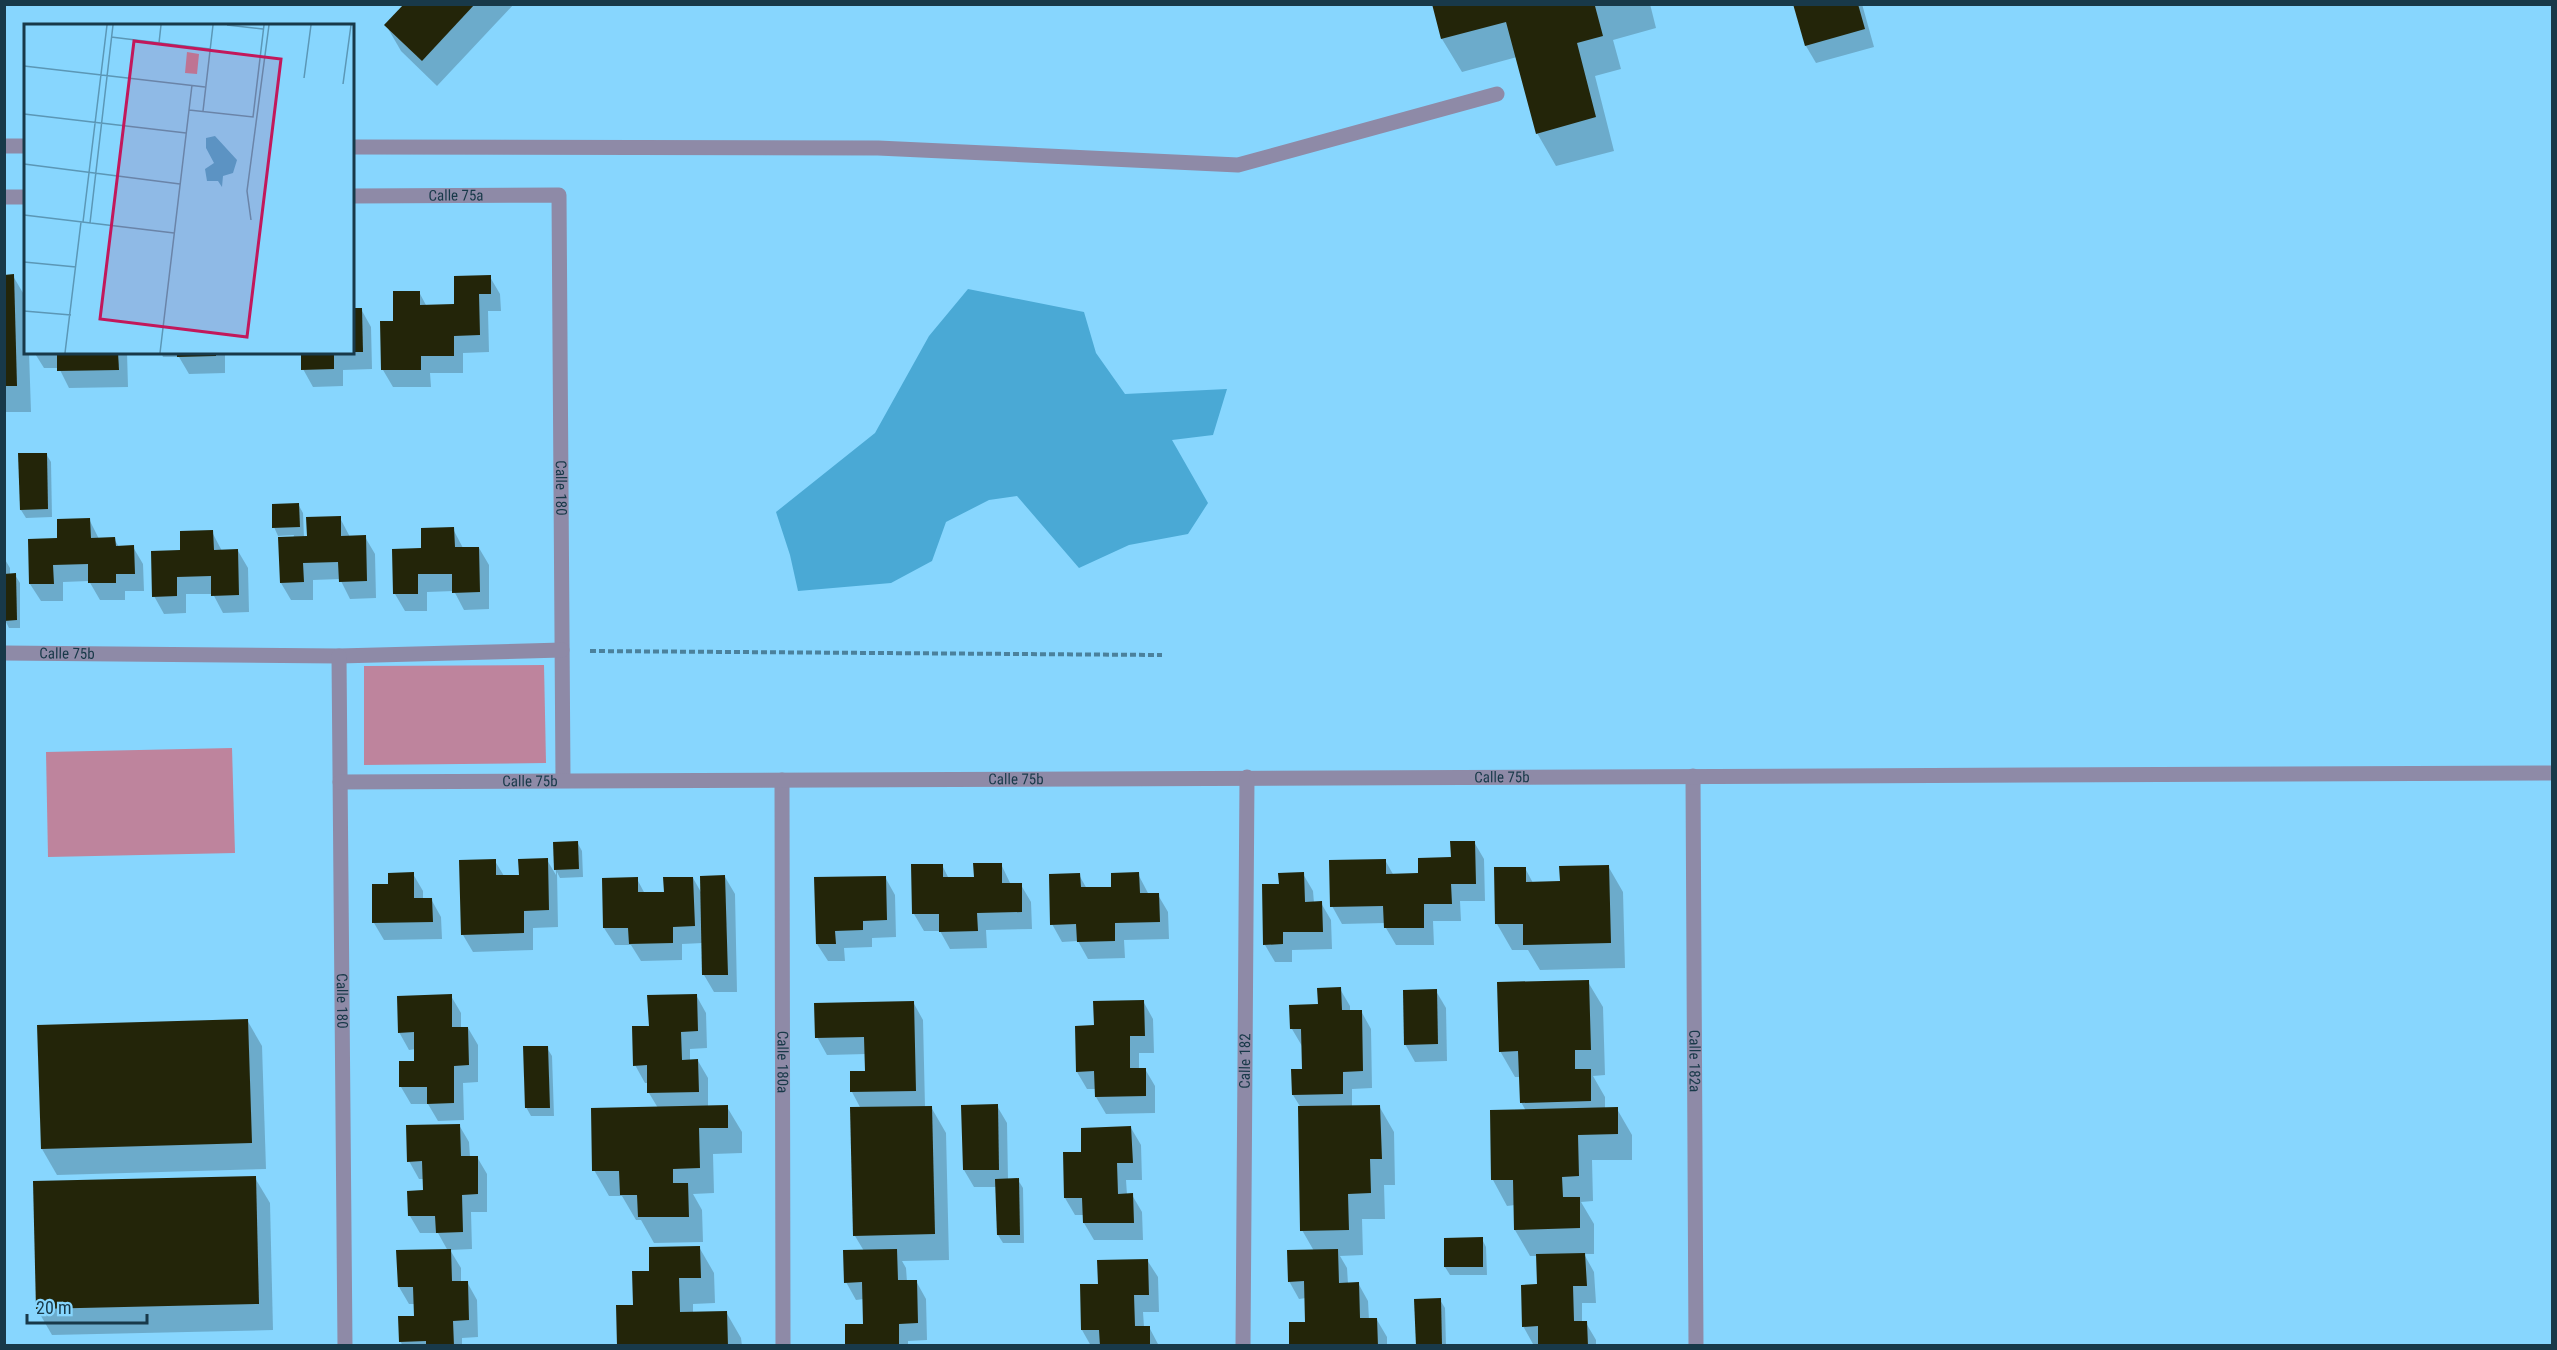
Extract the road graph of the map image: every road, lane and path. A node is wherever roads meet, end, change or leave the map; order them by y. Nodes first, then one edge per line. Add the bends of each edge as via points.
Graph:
1 (1497, 93) dead end
2 (4, 146) edge
3 (24, 146) edge
4 (354, 147) edge
5 (559, 195) joint
6 (354, 196) edge
7 (4, 197) edge
8 (24, 197) edge
9 (562, 650) junction
10 (4, 653) edge
11 (1162, 655) dead end
12 (339, 656) junction
13 (2553, 773) edge
14 (1694, 776) junction
15 (1247, 777) junction
16 (563, 780) junction
17 (782, 780) junction
18 (340, 782) junction
19 (345, 1346) edge
20 (783, 1346) edge
21 (1243, 1346) edge
22 (1696, 1346) edge

1 - 4 street via 1238,165 878,148
2 - 3 street
5 - 6 street, Calle 75a
5 - 9 street, Calle 180
7 - 8 street
9 - 11 path
9 - 12 street, Calle 75b
9 - 16 street, Calle 180
10 - 12 street, Calle 75b
12 - 18 street, Calle 180
13 - 14 street, Calle 75b
14 - 15 street, Calle 75b
14 - 22 street, Calle 182a
15 - 17 street, Calle 75b
15 - 21 street, Calle 182
16 - 17 street, Calle 75b
16 - 18 street, Calle 75b
17 - 20 street, Calle 180a
18 - 19 street, Calle 180

